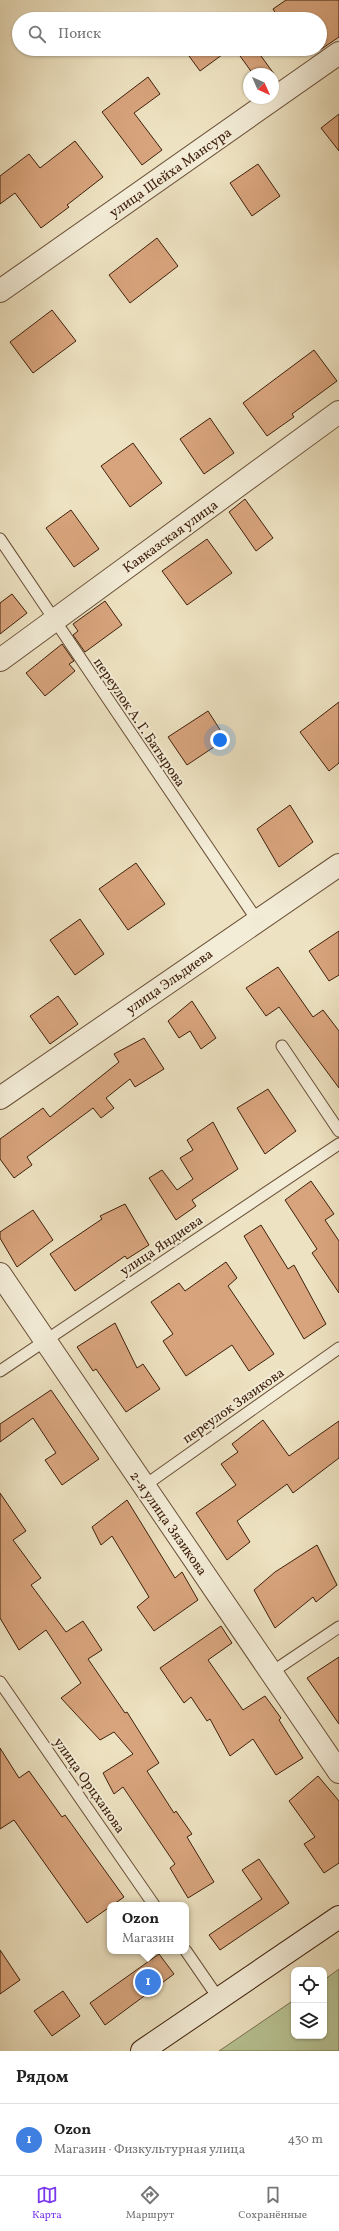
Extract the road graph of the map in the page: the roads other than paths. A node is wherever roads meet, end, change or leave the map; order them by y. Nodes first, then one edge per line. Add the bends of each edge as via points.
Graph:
1 (339, 53) edge
2 (0, 291) edge
3 (339, 412) edge
4 (0, 539) edge
5 (54, 621) junction
6 (0, 660) edge
7 (339, 865) edge
8 (257, 920) junction
9 (282, 1046) dead end
10 (0, 1098) edge
11 (339, 1131) edge
12 (339, 1144) edge
13 (0, 1274) edge
14 (45, 1341) junction
15 (339, 1348) edge
16 (0, 1371) edge
17 (144, 1486) junction
18 (339, 1628) edge
19 (272, 1672) junction
20 (0, 1682) edge
21 (339, 1772) edge
22 (152, 1902) edge
23 (339, 1917) edge
24 (188, 1954) edge
25 (219, 1999) junction
26 (142, 2051) edge

1 - 2 street, улица Шейха Мансура
3 - 5 street, Кавказская улица
4 - 5 lane, переулок А. Г. Батырова
5 - 6 street, Кавказская улица
5 - 8 lane, переулок А. Г. Батырова
7 - 8 street, улица Эльдиева
8 - 10 street, улица Эльдиева
9 - 11 lane
12 - 14 lane, улица Яндиева
13 - 14 street, 2-я улица Зязикова
14 - 16 lane, улица Яндиева
14 - 17 street, 2-я улица Зязикова
15 - 17 lane, переулок Зязикова
17 - 19 street, 2-я улица Зязикова
18 - 19 lane
19 - 21 street, 2-я улица Зязикова
20 - 22 lane, улица Орцханова
23 - 25 street
24 - 25 lane
25 - 26 street

